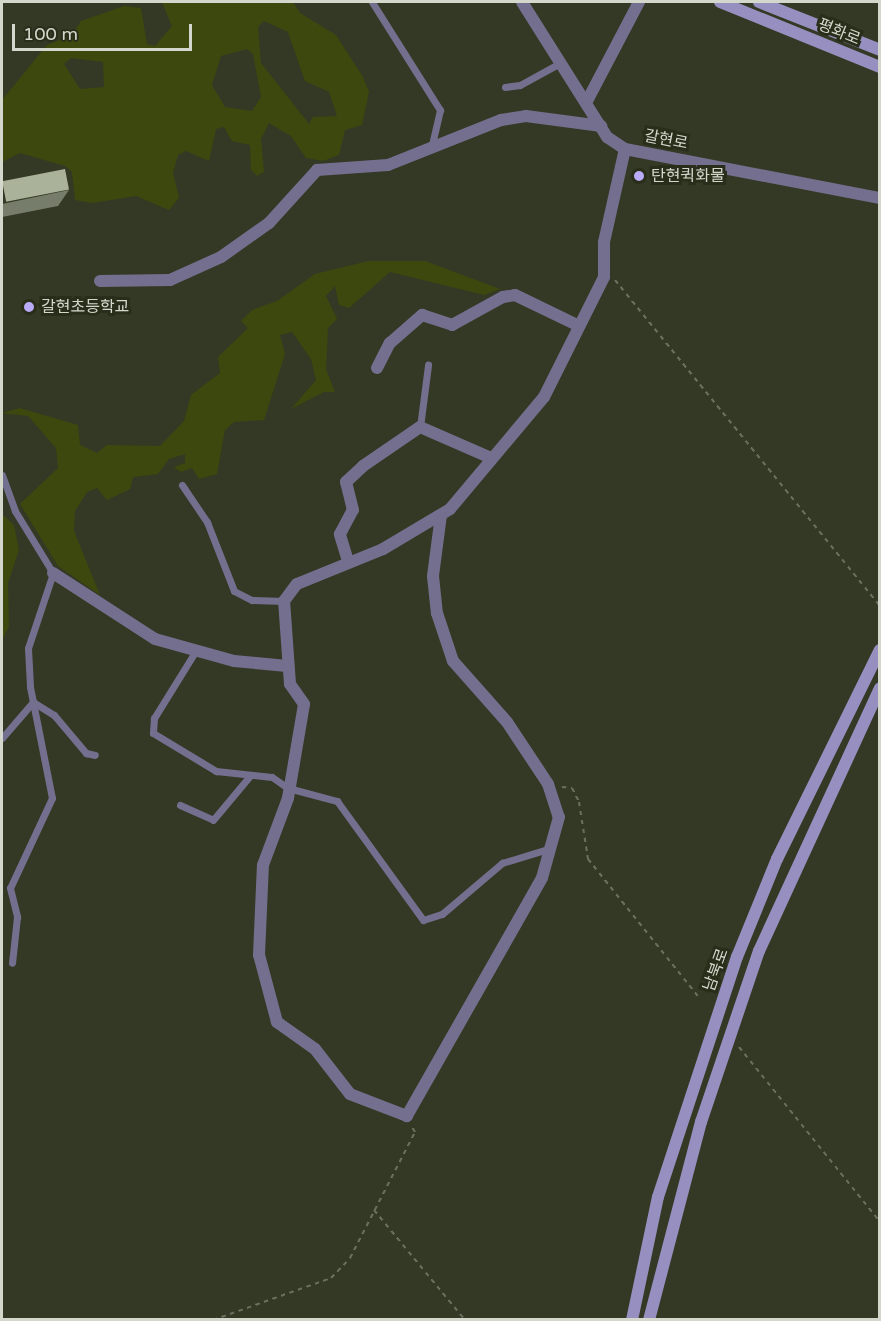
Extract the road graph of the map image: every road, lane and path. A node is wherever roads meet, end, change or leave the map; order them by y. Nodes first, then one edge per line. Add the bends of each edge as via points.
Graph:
1 (372, 2) edge
2 (522, 2) edge
3 (639, 2) edge
4 (720, 2) edge
5 (759, 2) edge
6 (879, 50) edge
7 (560, 63) junction
8 (879, 67) edge
9 (505, 87) dead end
10 (586, 103) junction
11 (601, 126) junction
12 (432, 145) junction
13 (625, 149) junction
14 (879, 198) edge
15 (604, 266) junction
16 (100, 281) dead end
17 (579, 326) junction
18 (428, 365) dead end
19 (377, 368) dead end
20 (420, 427) junction
21 (489, 457) junction
22 (2, 475) edge
23 (182, 485) dead end
24 (441, 515) junction
25 (348, 561) junction
26 (52, 573) junction
27 (284, 601) junction
28 (879, 606) edge
29 (879, 650) edge
30 (195, 652) junction
31 (287, 666) junction
32 (879, 688) edge
33 (33, 702) junction
34 (2, 738) edge
35 (95, 756) dead end
36 (249, 777) junction
37 (548, 784) junction
38 (288, 788) junction
39 (180, 804) dead end
40 (553, 848) junction
41 (12, 963) dead end
42 (700, 999) dead end
43 (735, 1042) dead end
44 (407, 1116) junction
45 (374, 1210) junction
46 (879, 1222) edge
47 (213, 1320) edge
48 (465, 1320) edge
49 (632, 1320) edge
50 (649, 1320) edge

1 - 12 lane via 440,110
2 - 7 street, 갈현로
3 - 10 street
4 - 8 main road, 평화로
5 - 6 main road, 평화로
7 - 9 lane via 520,86
7 - 10 street, 갈현로
10 - 11 street, 갈현로
11 - 12 street via 526,116
11 - 13 street, 갈현로
12 - 16 street via 388,165 316,170 269,223 221,257 170,280
13 - 14 street, 갈현로
13 - 15 street via 604,242
15 - 17 street via 604,277
15 - 28 path
17 - 19 street via 515,295 503,297 452,325 422,315 390,343
17 - 21 street via 544,397
18 - 20 lane
20 - 21 street
20 - 25 street via 346,482 353,510 340,534
21 - 24 street
22 - 26 lane via 15,512
23 - 27 lane via 207,522 234,591 252,600
24 - 25 street via 383,549
24 - 37 street via 433,576 437,613 453,661 507,723
25 - 27 street via 297,584
26 - 30 street via 155,639
26 - 33 lane via 28,648
27 - 31 street
29 - 49 main road, 남북로 via 782,848 737,957 658,1197
30 - 31 street
30 - 36 lane via 154,718 153,734 216,771
31 - 38 street via 290,684 304,704
32 - 50 main road via 759,951 695,1142
33 - 34 lane
33 - 35 lane via 54,715 86,753
33 - 41 lane via 52,798 10,888 17,917
36 - 38 lane via 272,777
36 - 39 lane via 213,820
37 - 40 street via 559,817
37 - 42 path via 572,788 588,859
38 - 40 lane via 337,801 423,920 442,914 502,863
38 - 44 street via 263,865 258,919 259,955 277,1022 315,1049 350,1094
40 - 44 street via 542,878
43 - 46 path
44 - 45 path via 415,1132
45 - 47 path via 350,1258 331,1278
45 - 48 path

